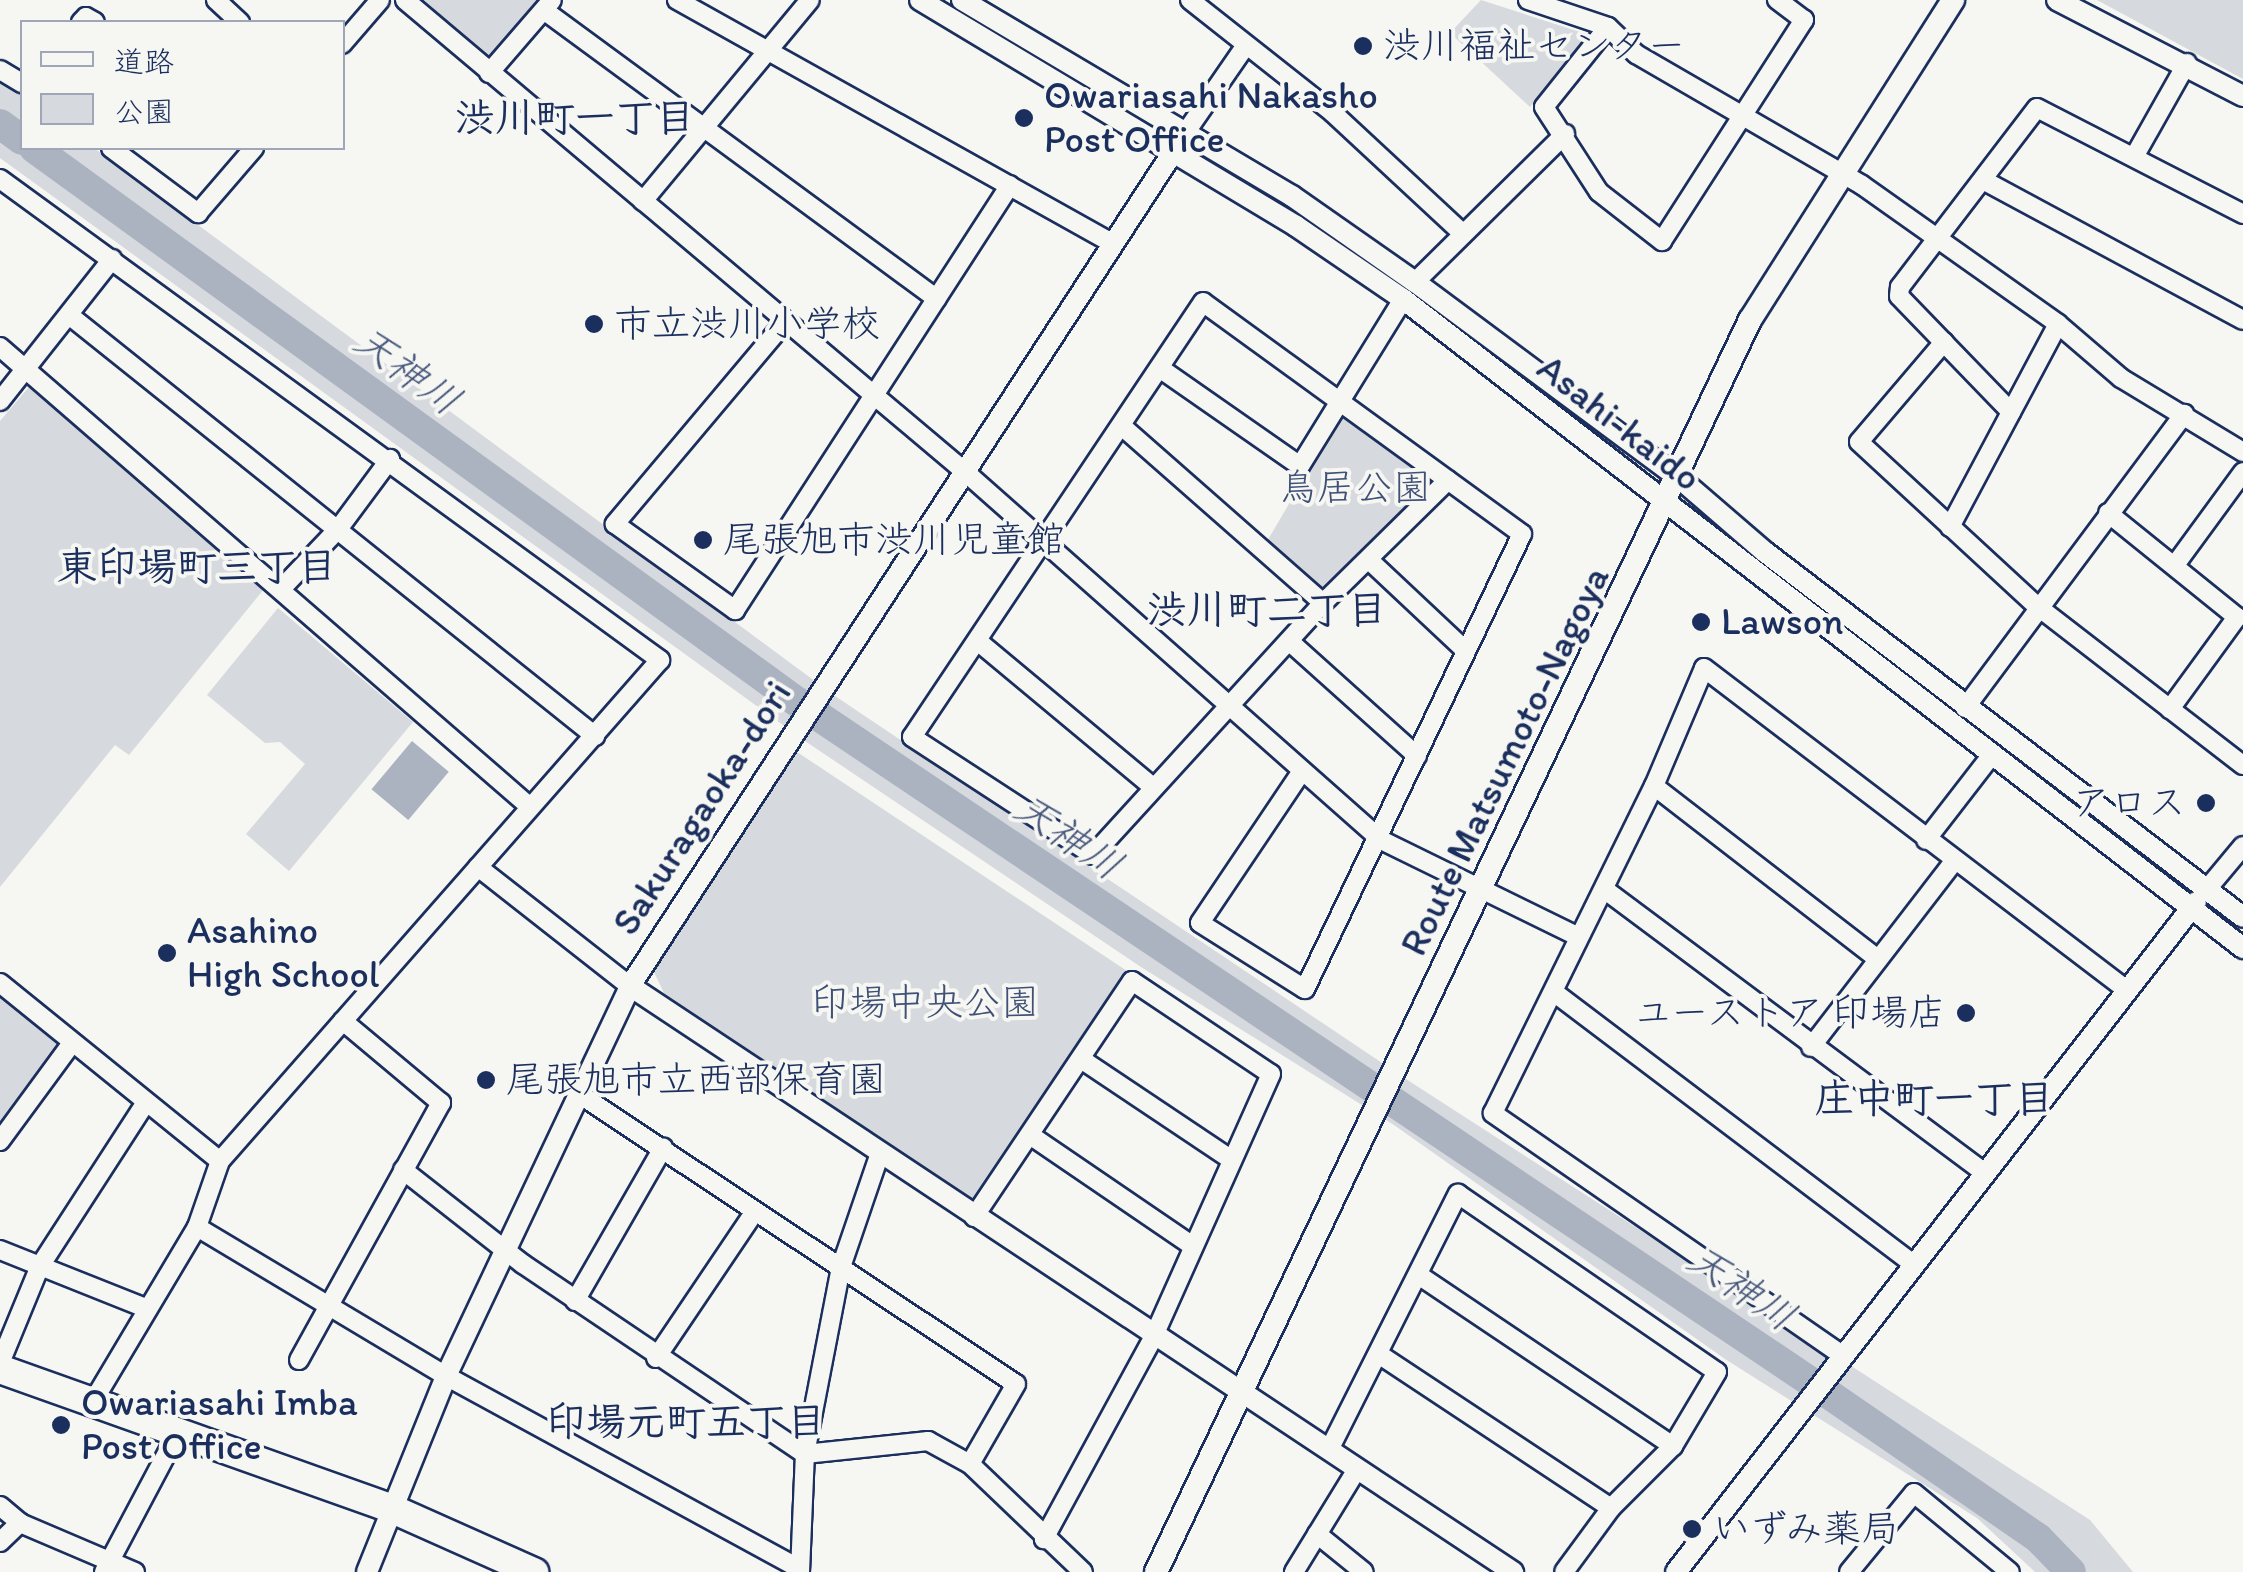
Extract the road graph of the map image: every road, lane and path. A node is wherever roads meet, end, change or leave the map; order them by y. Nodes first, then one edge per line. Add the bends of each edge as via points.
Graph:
1 (216, 0) edge
2 (380, 0) edge
3 (406, 0) edge
4 (677, 0) edge
5 (810, 0) edge
6 (920, 0) edge
7 (962, 0) edge
8 (1190, 0) edge
9 (1528, 0) edge
10 (1777, 0) edge
11 (1952, 0) edge
12 (2056, 0) edge
13 (548, 6) edge
14 (238, 20) edge
15 (1608, 27) junction
16 (345, 41) edge
17 (1244, 48) junction
18 (766, 49) junction
19 (2187, 63) junction
20 (489, 73) junction
21 (2243, 96) edge
22 (1742, 115) junction
23 (705, 126) junction
24 (1186, 132) junction
25 (1565, 134) junction
26 (114, 150) edge
27 (252, 150) edge
28 (1172, 153) junction
29 (2134, 156) junction
30 (1841, 175) junction
31 (0, 180) edge
32 (1982, 180) junction
33 (1010, 185) junction
34 (644, 201) junction
35 (2243, 214) edge
36 (1462, 233) junction
37 (1934, 240) junction
38 (1111, 243) junction
39 (112, 259) junction
40 (1409, 290) junction
41 (937, 299) junction
42 (69, 315) junction
43 (2243, 320) edge
44 (784, 323) junction
45 (2058, 324) junction
46 (1944, 342) junction
47 (0, 347) edge
48 (24, 370) junction
49 (1161, 370) junction
50 (875, 396) junction
51 (1344, 400) junction
52 (0, 401) edge
53 (2011, 412) junction
54 (2184, 414) junction
55 (1124, 428) junction
56 (2243, 452) edge
57 (390, 459) junction
58 (963, 470) junction
59 (2243, 472) edge
60 (1678, 477) junction
61 (1448, 480) junction
62 (1667, 504) junction
63 (2108, 513) junction
64 (1950, 527) junction
65 (339, 528) junction
66 (1045, 545) junction
67 (1369, 560) junction
68 (2174, 565) junction
69 (280, 588) junction
70 (1323, 603) junction
71 (2038, 606) junction
72 (1289, 641) junction
73 (980, 643) junction
74 (1466, 651) junction
75 (1229, 705) junction
76 (1966, 708) junction
77 (2170, 710) junction
78 (595, 736) junction
79 (1418, 756) junction
80 (1991, 756) junction
81 (2243, 765) edge
82 (1300, 774) junction
83 (1654, 786) junction
84 (1154, 788) junction
85 (530, 806) junction
86 (1380, 840) junction
87 (1926, 840) junction
88 (2243, 846) edge
89 (1954, 861) junction
90 (478, 867) junction
91 (1604, 888) junction
92 (2207, 889) junction
93 (1480, 892) junction
94 (2190, 909) junction
95 (2243, 916) edge
96 (1579, 936) junction
97 (2243, 948) edge
98 (1878, 959) junction
99 (0, 983) edge
100 (630, 986) junction
101 (2124, 988) junction
102 (1555, 992) junction
103 (342, 1020) junction
104 (72, 1043) junction
105 (1811, 1047) junction
106 (1081, 1059) junction
107 (579, 1094) junction
108 (146, 1102) junction
109 (1030, 1135) junction
110 (0, 1141) edge
111 (663, 1148) junction
112 (880, 1153) junction
113 (1229, 1158) junction
114 (220, 1161) junction
115 (403, 1170) junction
116 (1983, 1172) junction
117 (755, 1211) junction
118 (974, 1217) junction
119 (197, 1227) junction
120 (1192, 1246) junction
121 (0, 1250) edge
122 (504, 1251) junction
123 (1913, 1264) junction
124 (40, 1266) junction
125 (841, 1267) junction
126 (1420, 1276) junction
127 (575, 1301) junction
128 (327, 1303) junction
129 (148, 1309) junction
130 (1152, 1338) junction
131 (1380, 1355) junction
132 (656, 1358) junction
133 (299, 1360) dead end
134 (1838, 1361) junction
135 (0, 1366) edge
136 (446, 1376) junction
137 (1240, 1395) junction
138 (92, 1403) junction
139 (177, 1434) junction
140 (1672, 1446) junction
141 (1329, 1450) junction
142 (804, 1454) junction
143 (970, 1464) junction
144 (1357, 1469) junction
145 (0, 1506) edge
146 (390, 1508) junction
147 (1611, 1508) junction
148 (20, 1523) junction
149 (1317, 1534) junction
150 (1044, 1540) junction
151 (0, 1542) edge
152 (1862, 1556) junction
153 (108, 1565) edge
154 (800, 1571) edge
155 (134, 1572) edge
156 (367, 1572) edge
157 (534, 1572) edge
158 (1083, 1572) edge
159 (1156, 1572) edge
160 (1294, 1572) edge
161 (1364, 1572) edge
162 (1512, 1572) edge
163 (1564, 1572) edge
164 (1676, 1572) edge
165 (1849, 1572) edge
166 (1878, 1572) edge
167 (2010, 1572) edge

1 - 14 street
2 - 16 street
3 - 20 street
4 - 18 street
5 - 18 street
6 - 28 street, Asahi-kaido
7 - 24 street, Asahi-kaido
8 - 17 street
9 - 15 street
10 - 22 street via 1804,20
11 - 30 main road, Route Matsumoto-Nagoya
12 - 19 street
13 - 20 street
13 - 23 street
15 - 22 street via 1636,54
15 - 25 street via 1544,107
17 - 24 street
17 - 36 street via 1333,114
18 - 23 street
18 - 33 street
19 - 21 street
19 - 29 street
20 - 34 street
22 - 25 street via 1662,240 1599,192
22 - 30 street
23 - 34 street
23 - 41 street
24 - 28 street, Sakuragaoka-dori
24 - 40 street, Asahi-kaido
25 - 36 street
26 - 27 street via 198,213
28 - 38 street, Sakuragaoka-dori
28 - 40 street, Asahi-kaido
29 - 32 street via 2037,108
29 - 35 street
30 - 37 street
30 - 60 main road, Route Matsumoto-Nagoya via 1750,320
31 - 39 street
32 - 37 street
32 - 43 street
33 - 38 street
33 - 41 street
34 - 44 street
36 - 40 street
37 - 45 street
37 - 46 street via 1899,296
38 - 58 street, Sakuragaoka-dori
39 - 42 street
39 - 57 street
40 - 51 street
40 - 60 street, Asahi-kaido
40 - 62 street, Asahi-kaido
41 - 50 street
42 - 48 street
42 - 65 street
44 - 50 street
44 - 50 street via 615,524 735,610
45 - 53 street
45 - 54 street via 2121,378
46 - 53 street
46 - 64 street via 1859,442
47 - 48 street
48 - 52 street
48 - 69 street
49 - 51 street via 1300,466
49 - 51 street via 1203,302
49 - 55 street
50 - 58 street
51 - 61 street
53 - 64 street
54 - 56 street
54 - 63 street
55 - 66 street
55 - 70 street
57 - 65 street
57 - 78 street via 660,660
58 - 66 street
58 - 100 street, Sakuragaoka-dori
59 - 68 street
60 - 62 main road, Route Matsumoto-Nagoya
60 - 76 street, Asahi-kaido
61 - 67 street
61 - 74 street via 1522,534
62 - 80 street, Asahi-kaido
62 - 93 main road, Route Matsumoto-Nagoya
63 - 68 street
63 - 71 street
64 - 71 street
65 - 69 street
65 - 78 street
66 - 73 street
66 - 75 street
67 - 70 street
67 - 74 street
68 - 77 street via 2232,610 2236,624
69 - 85 street
70 - 72 street
71 - 76 street
71 - 77 street
72 - 75 street
72 - 79 street
73 - 84 street
73 - 84 street via 912,737 1093,855
74 - 79 street
75 - 82 street
75 - 84 street
76 - 92 street, Asahi-kaido
77 - 81 street
78 - 85 street
79 - 86 street
80 - 87 street
80 - 94 street, Asahi-kaido
82 - 86 street
82 - 86 street via 1200,923 1305,989
83 - 87 street via 1704,668
83 - 91 street
83 - 98 street
85 - 90 street
86 - 93 street
87 - 89 street
88 - 92 street
89 - 98 street
89 - 101 street
90 - 100 street
90 - 103 street
91 - 96 street
91 - 105 street
92 - 94 street
92 - 95 street, Asahi-kaido
93 - 96 street
93 - 137 main road, Route Matsumoto-Nagoya
94 - 97 street, Asahi-kaido
94 - 101 street
96 - 102 street
98 - 105 street
99 - 104 street
100 - 107 street, Sakuragaoka-dori
100 - 112 street
101 - 116 street
102 - 123 street
102 - 134 street via 1494,1113
103 - 114 street
103 - 115 street via 441,1102
104 - 108 street
104 - 110 street
105 - 116 street
106 - 109 street
106 - 113 street
106 - 113 street via 1132,980 1270,1074
107 - 111 street
107 - 122 street, Sakuragaoka-dori
108 - 114 street
108 - 124 street
109 - 118 street
109 - 120 street
111 - 117 street
111 - 127 street
112 - 118 street
112 - 125 street
113 - 120 street
114 - 119 street
115 - 122 street
115 - 128 street
116 - 123 street
117 - 125 street
117 - 132 street
118 - 130 street
119 - 128 street
119 - 129 street
120 - 130 street
121 - 124 street
122 - 127 street
122 - 136 street, Sakuragaoka-dori
123 - 134 street
124 - 129 street
124 - 135 street
125 - 142 street
125 - 143 street via 1016,1384
126 - 131 street
126 - 140 street
126 - 140 street via 1458,1194 1717,1372
127 - 132 street
128 - 133 street
128 - 136 street
129 - 138 street
130 - 137 street
130 - 150 street
131 - 141 street
131 - 147 street
132 - 142 street
134 - 164 street
135 - 138 main road
136 - 146 street, Sakuragaoka-dori
136 - 154 street
137 - 141 street
137 - 159 main road, Route Matsumoto-Nagoya
138 - 139 main road
139 - 146 main road
139 - 153 street
140 - 147 street
141 - 144 street
142 - 143 street via 928,1440
142 - 154 street
143 - 150 street
144 - 149 street
144 - 162 street
145 - 148 street
146 - 156 street, Sakuragaoka-dori
146 - 157 main road
147 - 163 street
148 - 151 street
148 - 153 street
149 - 160 street
149 - 161 street
150 - 158 street
152 - 165 street
152 - 166 street
152 - 167 street via 1914,1493
153 - 155 street

